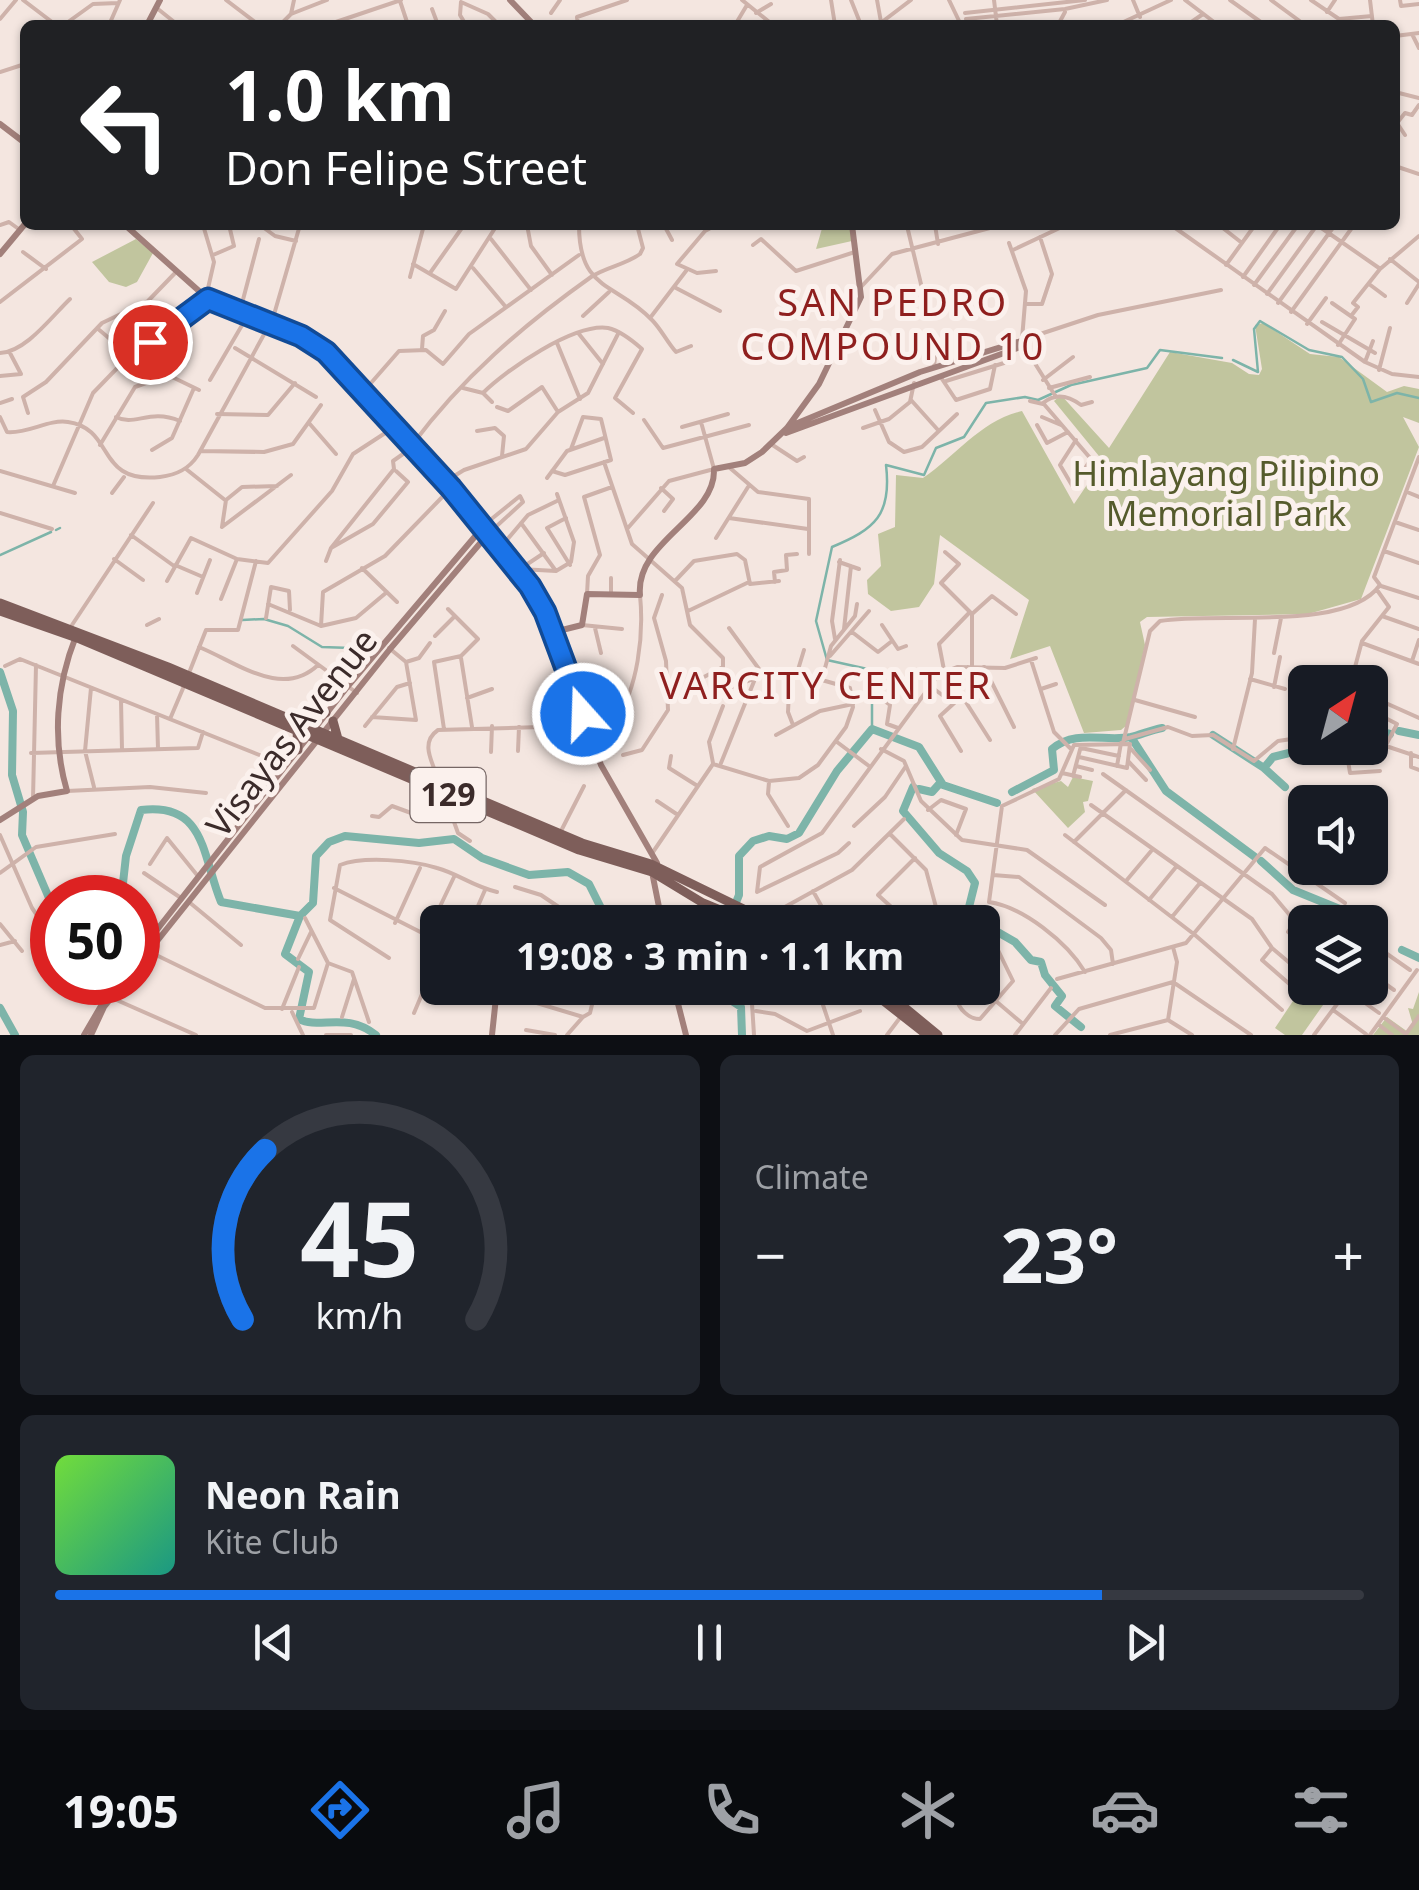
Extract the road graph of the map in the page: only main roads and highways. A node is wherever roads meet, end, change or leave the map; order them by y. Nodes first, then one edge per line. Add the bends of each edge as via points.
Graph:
1 (510, 0) edge
2 (529, 20) edge
3 (0, 124) edge
4 (20, 139) edge
5 (20, 229) edge
6 (131, 230) edge
7 (853, 230) edge
8 (0, 254) edge
9 (1023, 341) road end
10 (958, 365) junction
11 (804, 404) junction
12 (814, 416) junction
13 (784, 431) junction
14 (486, 530) junction
15 (0, 603) edge
16 (0, 612) edge
17 (73, 632) junction
18 (553, 632) junction
19 (386, 646) junction
20 (330, 717) junction
21 (297, 726) junction
22 (316, 735) junction
23 (340, 741) junction
24 (298, 750) junction
25 (0, 820) edge
26 (580, 847) junction
27 (646, 858) junction
28 (652, 872) junction
29 (183, 902) junction
30 (659, 905) edge
31 (720, 905) edge
32 (721, 905) edge
33 (160, 929) edge
34 (103, 1005) edge
35 (107, 1005) edge
36 (495, 1005) edge
37 (678, 1005) edge
38 (896, 1005) edge
39 (899, 1005) edge
40 (904, 1010) junction
41 (925, 1030) edge
42 (87, 1035) edge
43 (492, 1035) edge
44 (686, 1035) edge
45 (938, 1035) edge

1 - 2 main road
3 - 4 main road
5 - 8 main road
6 - 14 main road via 207,298 316,345
7 - 11 main road via 860,300
9 - 10 main road
10 - 12 main road via 934,368
10 - 13 main road via 942,378
11 - 12 main road
11 - 13 main road
12 - 13 main road
13 - 18 main road via 750,460 714,469 712,488 639,574 640,595 587,594 582,625
14 - 18 main road via 540,600
14 - 19 main road, Visayas Avenue
15 - 17 main road, 129
16 - 17 main road, 129
17 - 21 main road, 129
17 - 25 main road via 56,753 67,791 33,799
18 - 27 main road via 596,752
19 - 20 main road, Visayas Avenue via 348,686
19 - 20 main road, Visayas Avenue via 357,693
20 - 21 main road
20 - 22 main road, Visayas Avenue
20 - 23 main road
21 - 22 main road, 129
21 - 24 main road
22 - 23 main road, 129
22 - 24 main road, Visayas Avenue
22 - 26 main road, 129
22 - 29 main road, Visayas Avenue via 218,867
23 - 26 main road, 129
24 - 29 main road, Visayas Avenue
26 - 27 main road, 129
26 - 28 main road, 129
27 - 32 main road, 129
28 - 30 main road
28 - 31 main road, 129
29 - 33 main road, Visayas Avenue
34 - 42 main road
35 - 42 main road
36 - 43 main road
37 - 44 main road
38 - 40 main road
39 - 40 main road
40 - 41 main road
41 - 45 main road

